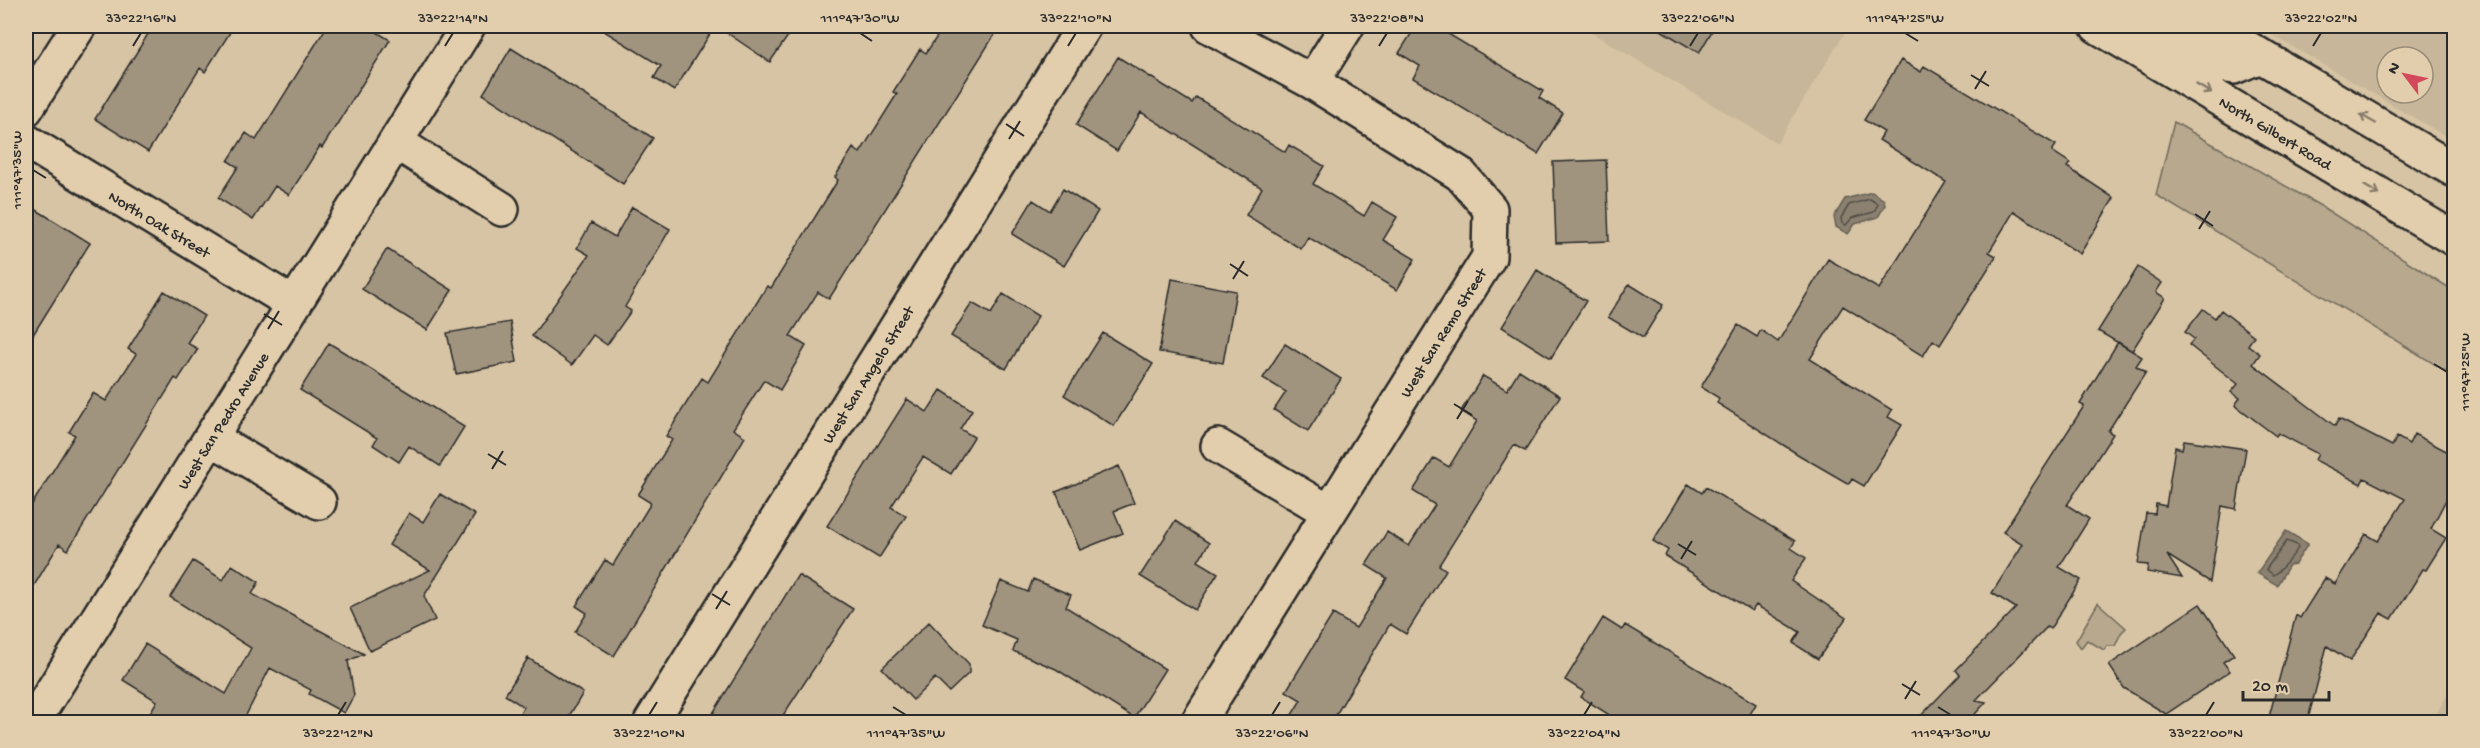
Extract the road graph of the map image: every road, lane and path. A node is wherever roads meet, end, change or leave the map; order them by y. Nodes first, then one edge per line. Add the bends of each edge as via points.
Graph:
1 (79, 26) edge
2 (468, 26) edge
3 (1084, 26) edge
4 (1209, 26) edge
5 (1347, 26) edge
6 (2097, 26) edge
7 (2153, 26) edge
8 (2210, 26) edge
9 (2260, 56) junction
10 (1312, 82) junction
11 (26, 110) edge
12 (26, 141) edge
13 (396, 142) junction
14 (2454, 170) edge
15 (502, 208) dead end
16 (2454, 239) edge
17 (294, 304) junction
18 (211, 438) junction
19 (1218, 446) dead end
20 (319, 502) dead end
21 (1329, 512) junction
22 (33, 723) edge
23 (651, 723) edge
24 (1198, 723) edge

1 - 11 street
2 - 13 street, West San Pedro Avenue
3 - 23 street, West San Angelo Street
4 - 10 street
5 - 10 street
6 -> 16 street, North Gilbert Road
7 - 9 street via 2214,64 2234,67
8 - 9 street
14 -> 9 street
10 - 21 street, West San Remo Street via 1460,174 1490,209 1489,256
12 - 17 street, North Oak Street
13 - 15 street
13 - 17 street, West San Pedro Avenue
17 - 18 street, West San Pedro Avenue
18 - 20 street
18 - 22 street, West San Pedro Avenue
19 - 21 street
21 - 24 street, West San Remo Street

